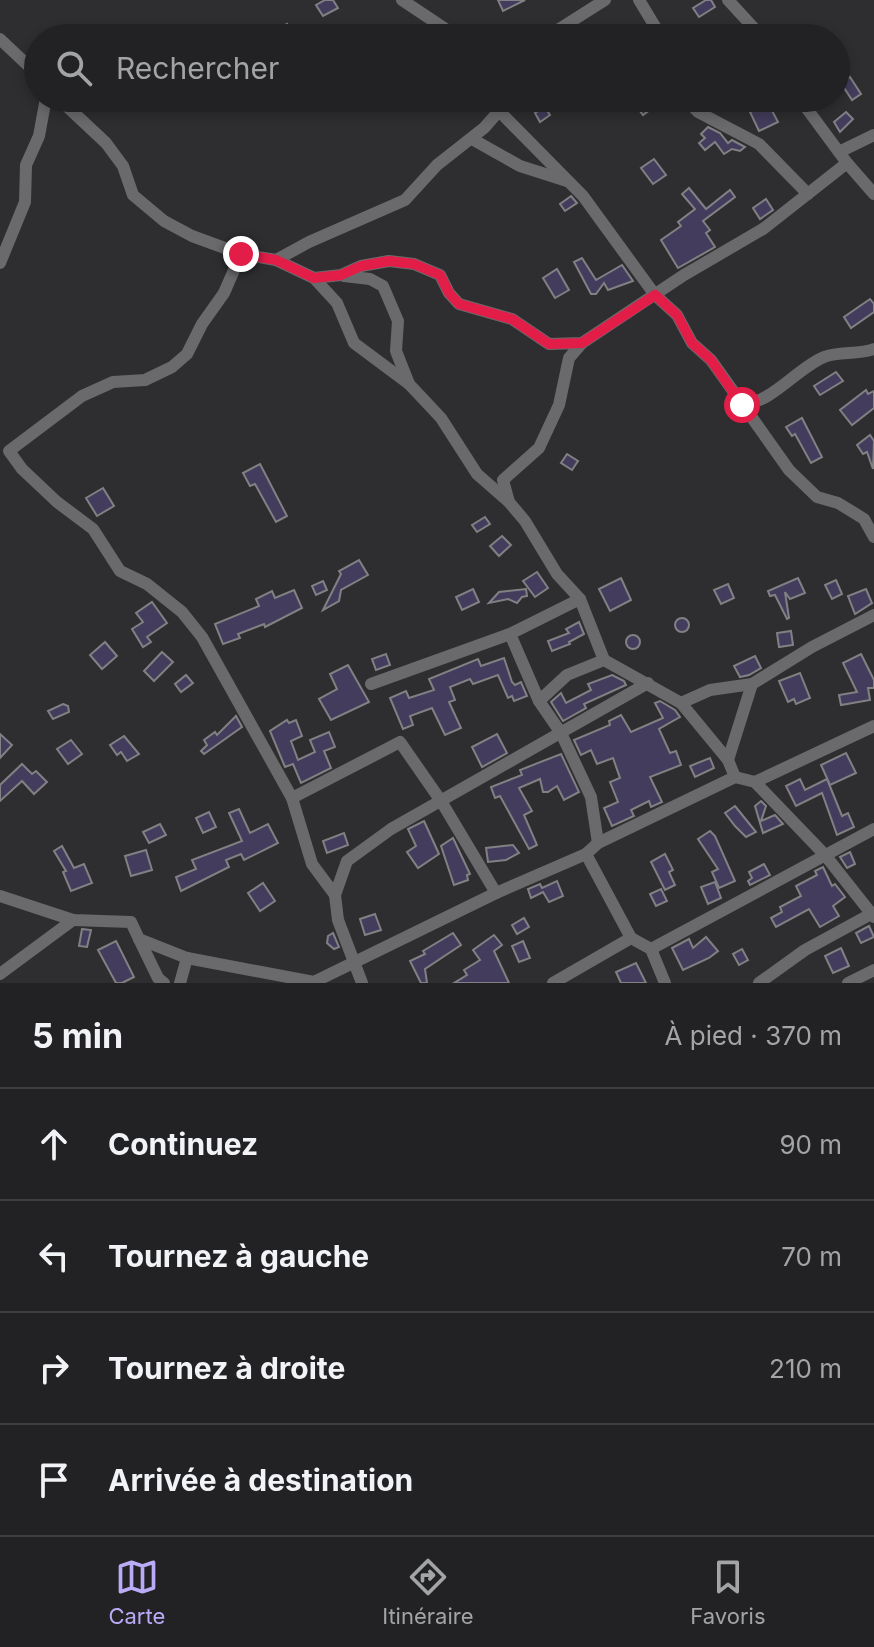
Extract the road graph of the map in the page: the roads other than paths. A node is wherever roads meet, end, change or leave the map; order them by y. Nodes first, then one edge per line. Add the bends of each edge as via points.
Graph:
1 (402, 0) edge
2 (605, 0) edge
3 (639, 0) edge
4 (648, 0) edge
5 (654, 0) edge
6 (728, 0) edge
7 (438, 24) edge
8 (567, 24) edge
9 (654, 24) edge
10 (750, 24) edge
11 (0, 39) edge
12 (24, 62) edge
13 (43, 112) edge
14 (73, 112) edge
15 (492, 112) edge
16 (509, 112) edge
17 (698, 112) edge
18 (809, 112) edge
19 (874, 135) edge
20 (472, 139) junction
21 (839, 152) junction
22 (847, 163) junction
23 (570, 182) junction
24 (808, 194) junction
25 (874, 194) edge
26 (241, 254) junction
27 (276, 260) junction
28 (0, 263) edge
29 (341, 275) junction
30 (314, 278) junction
31 (655, 295) junction
32 (582, 343) junction
33 (874, 349) edge
34 (409, 384) junction
35 (742, 405) junction
36 (4, 449) edge
37 (509, 502) junction
38 (874, 537) edge
39 (580, 599) junction
40 (874, 615) edge
41 (510, 634) junction
42 (604, 660) junction
43 (648, 683) junction
44 (371, 684) dead end
45 (752, 684) junction
46 (539, 701) junction
47 (681, 703) junction
48 (874, 726) edge
49 (561, 733) junction
50 (728, 760) junction
51 (735, 777) junction
52 (755, 782) junction
53 (292, 798) junction
54 (441, 801) junction
55 (874, 829) edge
56 (598, 843) junction
57 (586, 854) junction
58 (825, 855) junction
59 (496, 893) junction
60 (335, 895) junction
61 (0, 896) edge
62 (873, 915) edge
63 (73, 920) junction
64 (631, 938) junction
65 (139, 939) junction
66 (651, 949) junction
67 (187, 958) junction
68 (353, 962) junction
69 (874, 970) edge
70 (0, 974) edge
71 (164, 983) edge
72 (180, 983) edge
73 (314, 983) edge
74 (362, 983) edge
75 (553, 983) edge
76 (665, 983) edge
77 (759, 983) edge
78 (848, 983) edge

1 - 7 street
2 - 8 street
3 - 9 street
4 - 5 street
6 - 10 street
11 - 12 street
13 - 28 street via 26,165 25,202
14 - 26 street via 123,166 133,195 164,221
15 - 20 street
16 - 23 street
17 - 24 street via 759,144
18 - 21 street
19 - 21 street
20 - 23 street via 520,166
20 - 27 street via 437,165 405,200
21 - 22 street
22 - 24 street
22 - 25 street
23 - 31 street
24 - 31 street via 763,229
26 - 27 street
26 - 36 street via 187,354 172,367 145,380 113,382 82,396
27 - 30 street
29 - 30 street
29 - 32 street via 389,261 414,264 440,275 459,304 512,319 549,344
29 - 34 street via 383,286 398,321 396,351
30 - 34 street via 337,303 354,343
31 - 32 street
31 - 35 street via 677,315 692,343 711,360
32 - 37 street via 569,358 559,405 539,448 503,480
33 - 35 street via 827,355 756,403
34 - 37 street via 441,418 477,474
35 - 38 street via 789,470 817,497 864,519
36 - 53 street via 93,529 120,571 147,584 182,612 202,637
37 - 39 street
39 - 41 street
39 - 42 street
40 - 45 street
41 - 44 street
41 - 46 street
42 - 43 street
42 - 46 street via 567,675
43 - 47 street
43 - 49 street
45 - 47 street via 710,690
45 - 50 street
46 - 49 street
47 - 50 street
48 - 52 street
49 - 54 street
49 - 56 street via 591,797
50 - 51 street
51 - 52 street
51 - 56 street
52 - 58 street
53 - 54 street via 400,742
53 - 60 street via 312,864
54 - 59 street
54 - 60 street via 347,861
55 - 58 street
56 - 57 street
57 - 59 street
57 - 64 street
58 - 62 street
58 - 66 street
59 - 68 street
60 - 68 street
61 - 63 street
62 - 77 street via 805,950
63 - 65 street via 131,922
63 - 70 street
64 - 66 street
64 - 75 street
65 - 67 street
65 - 71 street
66 - 76 street
67 - 72 street
67 - 73 street
68 - 73 street
68 - 74 street
69 - 78 street

